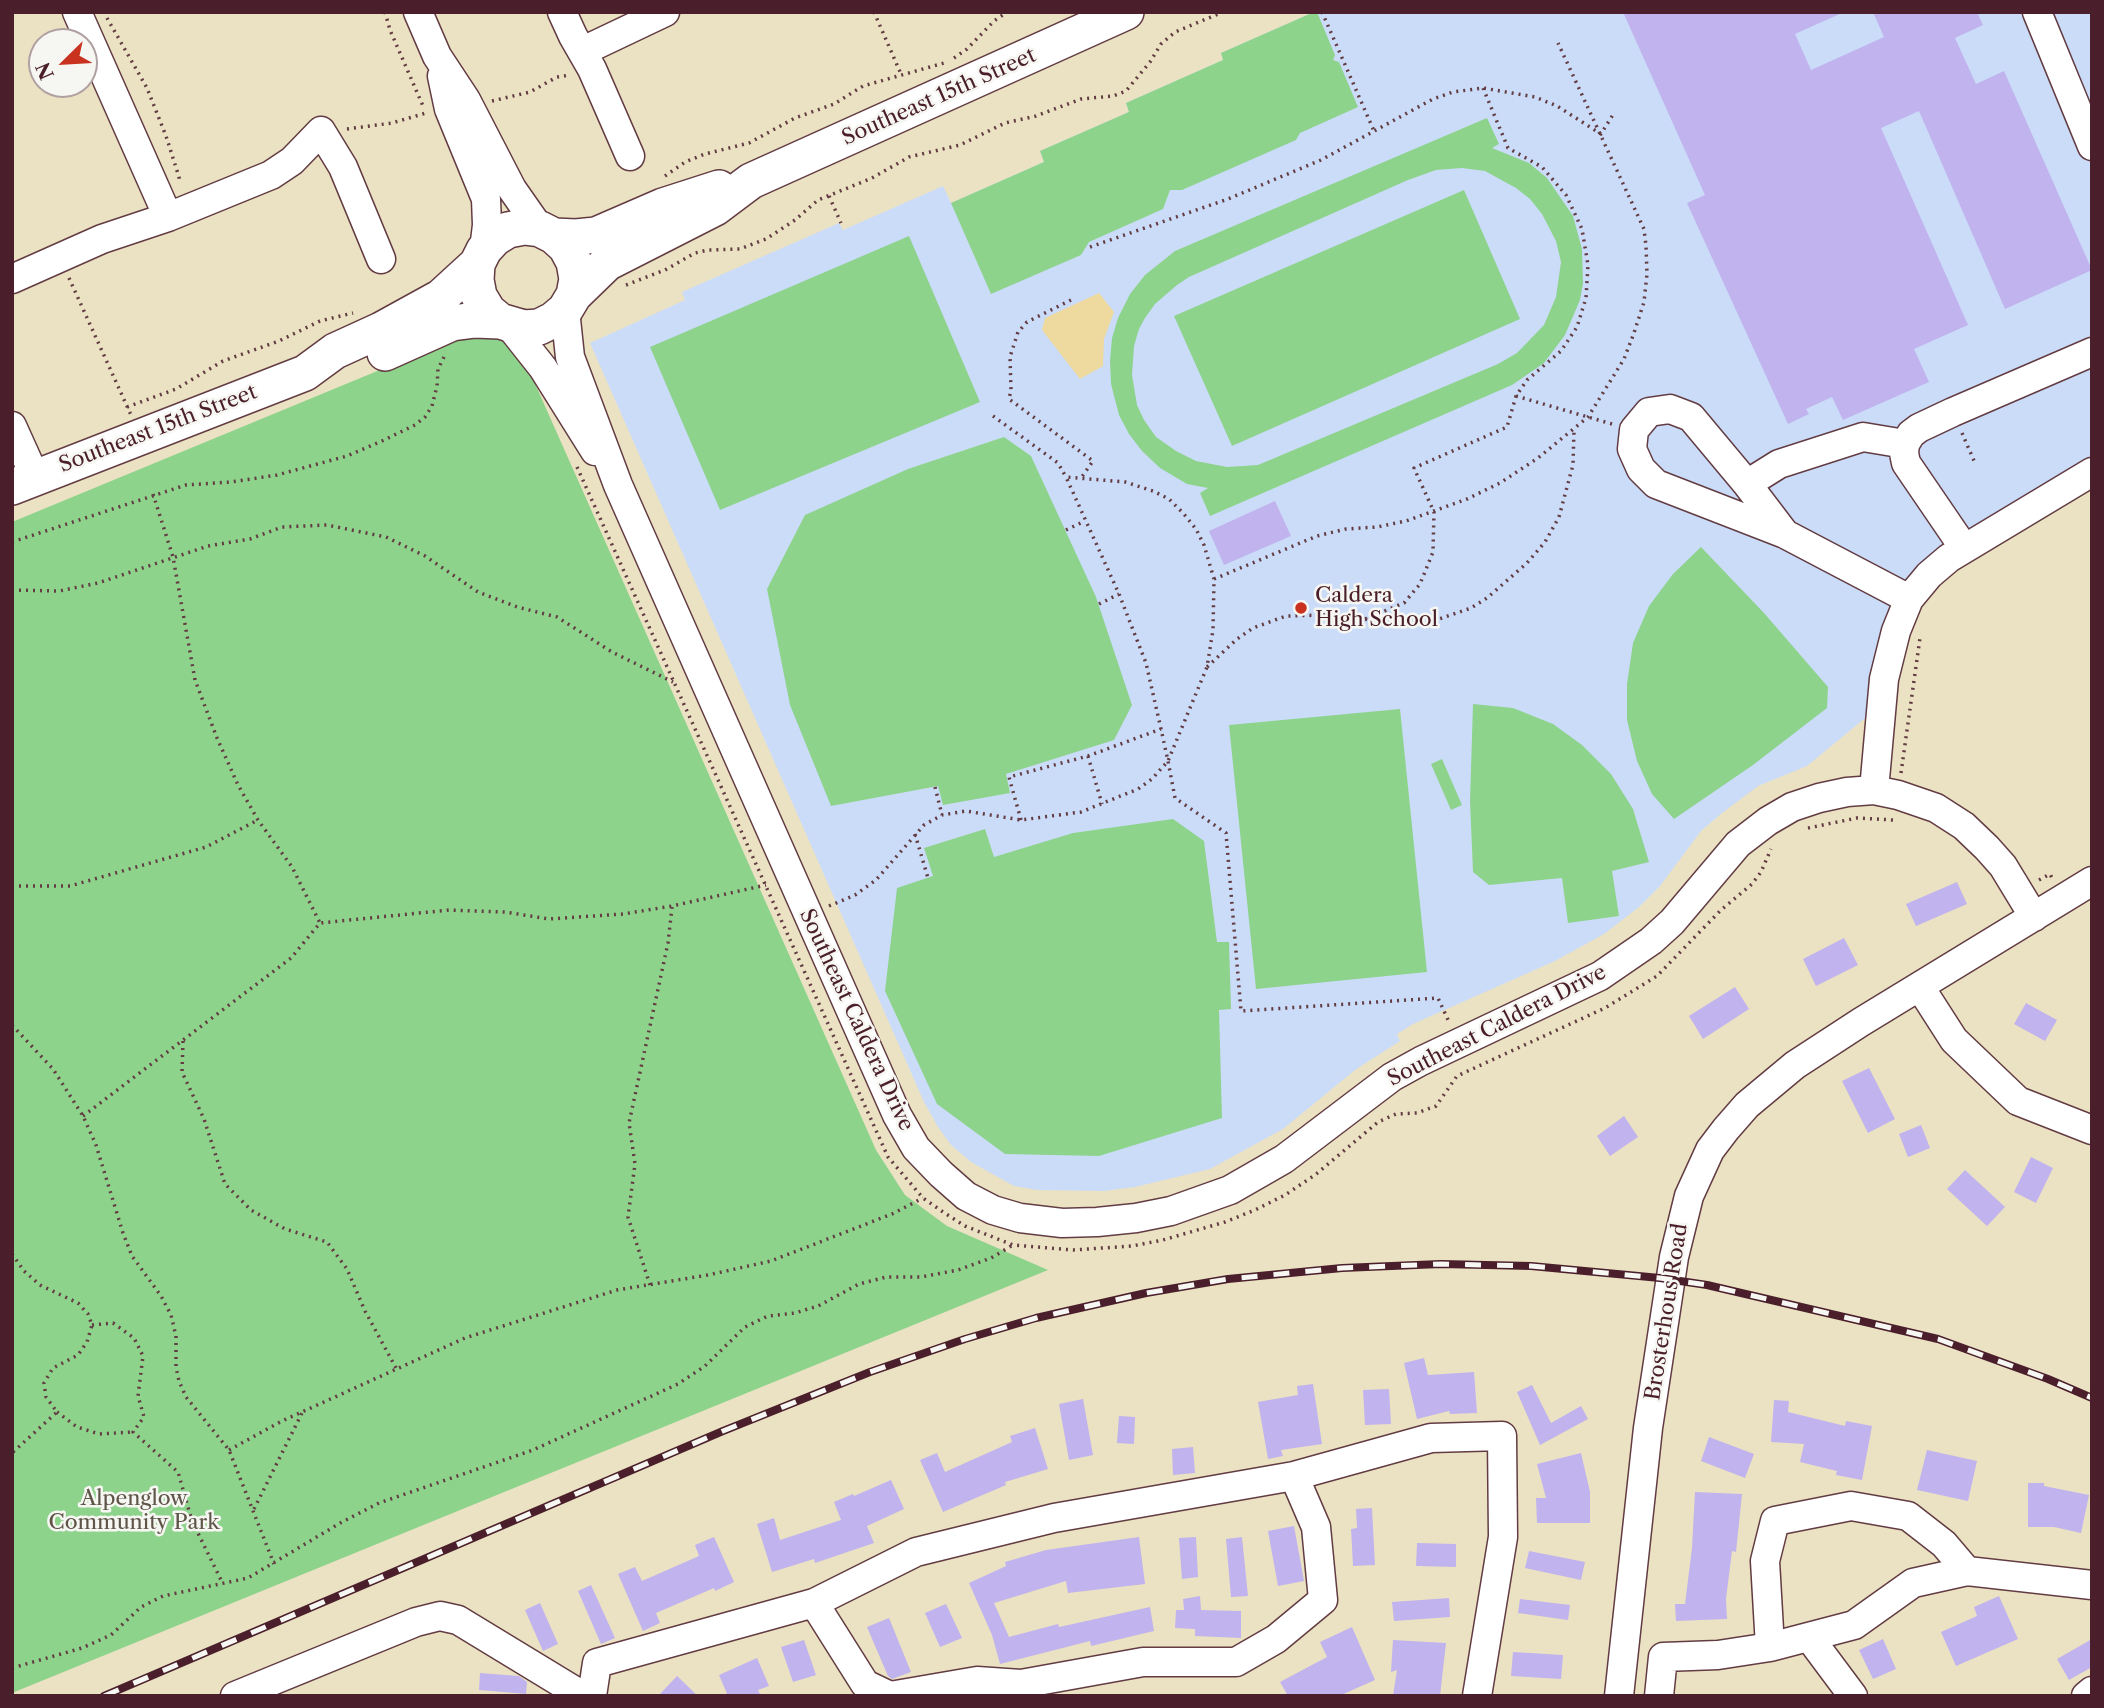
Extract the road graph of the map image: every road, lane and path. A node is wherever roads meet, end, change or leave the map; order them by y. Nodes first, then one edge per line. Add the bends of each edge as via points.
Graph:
1 (77, 12) edge
2 (104, 12) edge
3 (418, 12) edge
4 (562, 12) edge
5 (665, 12) edge
6 (874, 12) edge
7 (1007, 12) edge
8 (1126, 12) edge
9 (1223, 12) edge
10 (1322, 12) edge
11 (2037, 12) edge
12 (1558, 43) dead end
13 (594, 53) junction
14 (437, 56) junction
15 (901, 74) junction
16 (1483, 88) junction
17 (492, 101) dead end
18 (426, 113) dead end
19 (1614, 113) dead end
20 (321, 131) junction
21 (1374, 131) junction
22 (1601, 134) junction
23 (2092, 146) edge
24 (630, 156) dead end
25 (665, 176) dead end
26 (751, 181) junction
27 (829, 195) junction
28 (168, 217) junction
29 (841, 223) dead end
30 (547, 233) junction
31 (1090, 247) dead end
32 (481, 257) junction
33 (60, 258) junction
34 (381, 259) dead end
35 (12, 279) edge
36 (619, 287) dead end
37 (1071, 300) dead end
38 (569, 303) junction
39 (504, 323) junction
40 (446, 352) dead end
41 (2092, 352) edge
42 (305, 373) junction
43 (1516, 396) junction
44 (1953, 412) junction
45 (993, 416) dead end
46 (1588, 417) junction
47 (12, 426) edge
48 (1574, 430) junction
49 (1634, 430) junction
50 (140, 436) junction
51 (1905, 444) junction
52 (1975, 463) dead end
53 (576, 465) dead end
54 (2092, 472) edge
55 (1066, 477) junction
56 (1081, 478) junction
57 (24, 482) edge
58 (1747, 484) junction
59 (618, 485) junction
60 (153, 494) junction
61 (1434, 512) junction
62 (1085, 521) junction
63 (1066, 530) dead end
64 (1784, 534) junction
65 (12, 542) edge
66 (1964, 548) junction
67 (173, 557) junction
68 (1214, 579) junction
69 (12, 590) edge
70 (1119, 594) junction
71 (1909, 599) junction
72 (1099, 604) dead end
73 (1365, 619) junction
74 (1922, 630) dead end
75 (1207, 667) junction
76 (675, 682) junction
77 (1161, 729) junction
78 (1088, 756) junction
79 (1168, 761) junction
80 (935, 787) dead end
81 (1886, 793) junction
82 (1102, 805) junction
83 (942, 815) junction
84 (258, 820) junction
85 (1021, 820) junction
86 (1904, 823) dead end
87 (1807, 828) dead end
88 (915, 835) junction
89 (1772, 846) dead end
90 (928, 878) dead end
91 (2092, 881) edge
92 (766, 885) junction
93 (12, 886) edge
94 (2019, 893) junction
95 (2064, 898) junction
96 (672, 906) junction
97 (822, 909) dead end
98 (2034, 917) junction
99 (320, 923) junction
100 (1920, 987) junction
101 (12, 1025) edge
102 (183, 1041) junction
103 (1458, 1044) junction
104 (83, 1116) junction
105 (2092, 1130) edge
106 (923, 1198) junction
107 (1013, 1245) junction
108 (12, 1254) edge
109 (650, 1285) junction
110 (92, 1325) junction
111 (396, 1368) junction
112 (303, 1411) junction
113 (57, 1412) junction
114 (133, 1432) junction
115 (229, 1450) junction
116 (12, 1453) edge
117 (1294, 1476) junction
118 (254, 1508) junction
119 (274, 1564) junction
120 (1967, 1571) junction
121 (223, 1584) junction
122 (2092, 1585) edge
123 (814, 1604) junction
124 (1809, 1637) junction
125 (1770, 1647) junction
126 (12, 1668) edge
127 (2092, 1691) edge
128 (235, 1696) edge
129 (583, 1696) edge
130 (592, 1696) edge
131 (1477, 1696) edge
132 (1619, 1696) edge
133 (1659, 1696) edge
134 (1853, 1696) edge
135 (2086, 1696) edge

1 - 28 street
2 - 28 path via 146,88 179,177 179,191
3 - 14 street
4 - 13 street via 573,36
5 - 13 street
6 - 15 path
7 - 15 path via 952,60
8 - 26 main road, Southeast 15th Street
9 - 27 path via 1175,32 1126,91 1082,99 1005,123 960,145 909,157
10 - 21 path
11 - 23 street
12 - 22 path
13 - 17 path via 530,92
13 - 24 street
14 - 30 street via 466,100 512,189
14 - 32 street via 449,109 486,199
15 - 25 path via 863,86 749,143 684,162
16 - 21 path via 1433,99
16 - 22 path via 1535,97
16 - 43 path via 1508,148 1542,167 1566,195 1582,229 1588,265 1586,298 1577,327 1561,351 1527,380
18 - 20 path via 392,124
19 - 22 path
20 - 28 street via 271,175
20 - 34 street via 343,167
21 - 31 path via 1321,160 1228,199
22 - 46 path via 1644,229 1647,274 1644,302 1624,359
26 - 30 main road, Southeast 15th Street via 696,194 596,235
26 - 38 main road, Southeast 15th Street via 715,208 607,263
27 - 29 path
27 - 36 path via 766,239 740,249 695,253
28 - 33 street
30 - 32 main road via 524,227 508,230 495,238
30 - 38 main road via 566,247 574,262 576,279
32 - 39 main road via 476,280 479,296 488,311
32 - 42 main road, Southeast 15th Street via 440,297 335,351
33 - 35 street
33 - 50 path
37 - 56 path via 1027,322 1018,332 1010,357 1009,399 1093,461
38 - 39 main road via 539,327
38 - 59 street, Southeast Caldera Drive via 570,357
39 - 42 main road, Southeast 15th Street via 452,323 341,370
39 - 59 street, Southeast Caldera Drive via 543,368
40 - 60 path via 432,405 425,417 404,430 347,456 277,475 186,485
41 - 44 street
42 - 50 main road, Southeast 15th Street
43 - 46 path
43 - 61 path via 1507,427 1414,468
44 - 51 street via 1919,428
44 - 52 path
45 - 55 path via 1058,463
46 - 48 path
46 - 49 path
47 - 57 street
48 - 61 path via 1500,484
48 - 73 path via 1573,465 1559,517 1545,542 1504,585 1471,608 1419,626
49 - 58 street via 1649,412 1670,409 1692,417
49 - 64 street via 1632,449 1641,469 1656,484
50 - 57 main road, Southeast 15th Street
51 - 58 street via 1863,438 1779,464
51 - 66 street via 1906,463
53 - 76 path
54 - 66 street
55 - 56 path
55 - 62 path
56 - 68 path via 1125,482 1169,499 1196,529
58 - 64 street
59 - 103 street, Southeast Caldera Drive via 897,1115 916,1148 967,1196 1020,1218 1062,1223 1171,1211 1255,1177 1312,1140 1392,1077
60 - 65 path
60 - 67 path
61 - 68 path via 1317,536
61 - 73 path via 1433,552 1420,584 1404,603
62 - 63 path
62 - 70 path
64 - 71 street
66 - 71 street via 1929,575
67 - 69 path via 59,591
67 - 76 path via 282,527 327,525 386,537 425,556 478,592 557,617 612,652
67 - 84 path via 195,680 227,761
68 - 75 path
70 - 72 path
70 - 77 path via 1146,663
71 - 81 street via 1884,680
73 - 75 path via 1302,614 1272,620 1237,639
74 - 81 path
75 - 79 path
76 - 92 path
77 - 78 path
77 - 79 path
78 - 82 path
78 - 85 path via 1009,777
79 - 82 path via 1138,789
79 - 103 path via 1175,798 1226,833 1241,1011 1438,998
80 - 83 path
81 - 94 street, Southeast Caldera Drive via 1936,808 1964,826 2003,866
81 - 103 street, Southeast Caldera Drive via 1847,792 1819,798 1768,821 1738,844 1672,922 1629,957 1569,992
82 - 85 path
83 - 85 path via 966,810
83 - 88 path
84 - 93 path via 206,847 70,886
84 - 99 path via 292,867
86 - 87 path via 1857,818
88 - 90 path
88 - 97 path via 876,880
89 - 107 path via 1752,884 1721,909 1657,976 1605,1008 1457,1076 1436,1107 1378,1122 1285,1195 1224,1222 1132,1246 1073,1250
91 - 95 street, Brosterhous Road
92 - 96 path
92 - 106 path via 888,1157
94 - 95 path via 2050,874
94 - 98 street, Southeast Caldera Drive
95 - 98 street, Brosterhous Road
96 - 99 path via 549,919 449,910
96 - 109 path via 629,1123 635,1164 628,1217
98 - 100 street, Brosterhous Road
99 - 102 path via 291,958
100 - 105 street via 1954,1040 2018,1101
100 - 132 street, Brosterhous Road via 1813,1052 1766,1087 1721,1135 1695,1180 1679,1230 1648,1428
101 - 104 path via 53,1069
102 - 104 path
102 - 111 path via 182,1072 204,1119 225,1184 251,1210 285,1229 327,1242 347,1269
104 - 115 path via 132,1256 171,1315 179,1381 186,1397
106 - 107 path via 965,1226
106 - 109 path via 771,1261
107 - 119 path via 958,1270 859,1284 818,1306 768,1316 744,1327 705,1366 677,1384 533,1450 380,1503
108 - 110 path via 40,1285 78,1303
109 - 111 path via 525,1317
110 - 113 path via 78,1355 53,1368 44,1382 46,1397
110 - 114 path via 113,1323 134,1338 143,1356 138,1396 144,1417
111 - 112 path
112 - 115 path
112 - 118 path
113 - 114 path via 77,1427 99,1434
113 - 116 path
114 - 121 path via 178,1472 191,1521
115 - 118 path
117 - 123 street via 1054,1518 916,1552
117 - 123 street via 1316,1527 1323,1600 1276,1639 1236,1662 1143,1662 1021,1684 977,1681 890,1696 864,1684
117 - 131 street via 1431,1438 1502,1436 1503,1537
118 - 119 path
119 - 121 path via 248,1578
120 - 122 street
120 - 124 street via 1913,1583 1854,1625
120 - 125 street via 1944,1544 1908,1516 1851,1507 1775,1521 1765,1561
121 - 126 path via 163,1596 141,1607 111,1635
123 - 130 street via 597,1663
124 - 125 street
124 - 134 street
125 - 133 street via 1663,1657
127 - 135 street
128 - 129 street via 440,1616 458,1619

